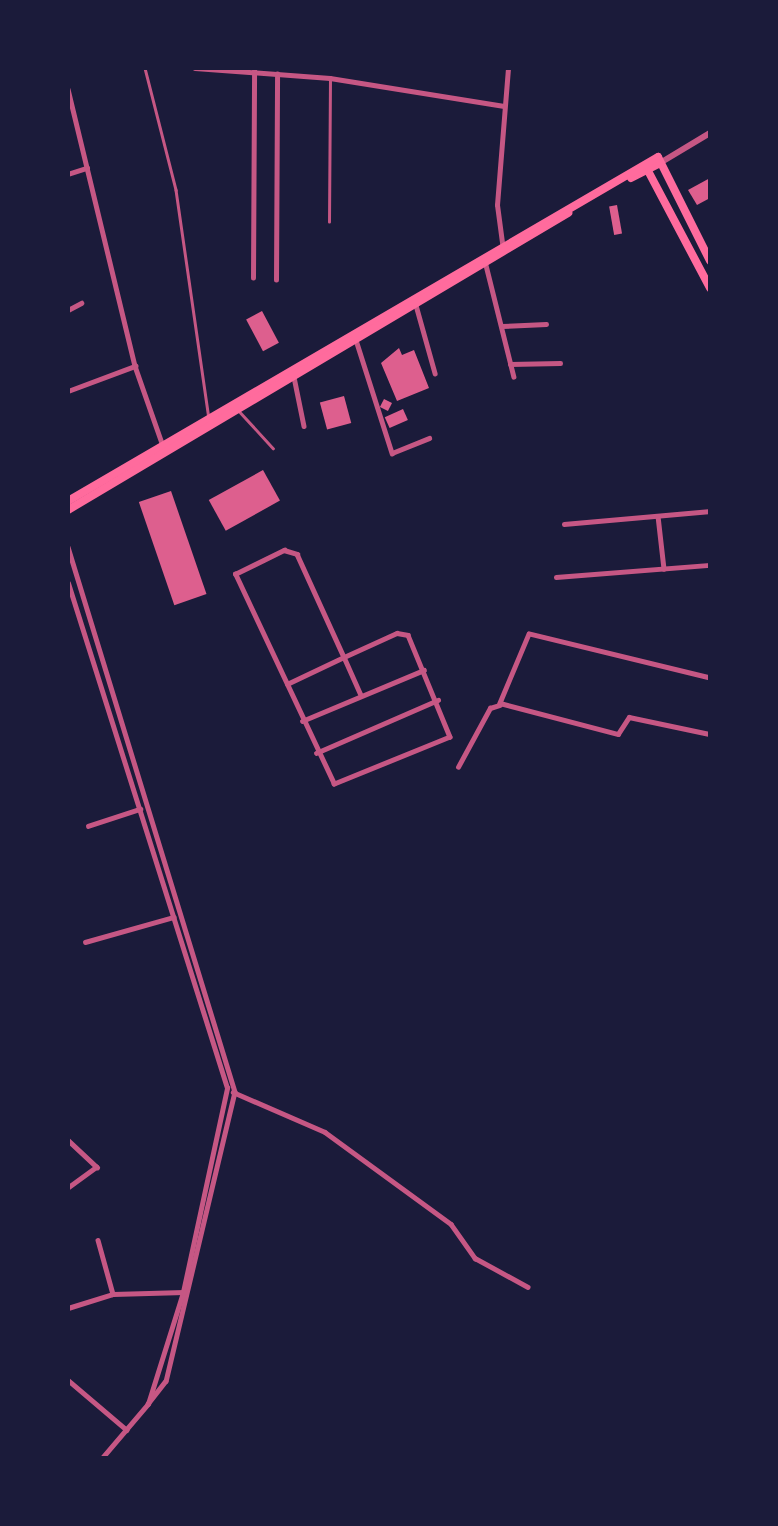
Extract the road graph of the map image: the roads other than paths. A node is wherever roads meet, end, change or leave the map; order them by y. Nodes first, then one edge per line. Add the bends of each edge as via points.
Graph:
1 (145, 68) edge
2 (195, 68) edge
3 (508, 68) edge
4 (254, 70) edge
5 (279, 72) edge
6 (330, 78) junction
7 (68, 89) edge
8 (504, 106) junction
9 (710, 133) edge
10 (659, 160) junction
11 (646, 167) junction
12 (87, 168) junction
13 (68, 174) edge
14 (673, 187) junction
15 (661, 193) junction
16 (329, 222) dead end
17 (503, 250) junction
18 (710, 261) edge
19 (486, 265) junction
20 (699, 267) junction
21 (253, 278) dead end
22 (276, 280) dead end
23 (710, 288) edge
24 (81, 303) dead end
25 (416, 305) junction
26 (68, 310) edge
27 (546, 324) dead end
28 (502, 326) junction
29 (356, 340) junction
30 (328, 352) junction
31 (560, 363) dead end
32 (510, 364) junction
33 (135, 366) junction
34 (435, 373) dead end
35 (294, 377) junction
36 (514, 377) dead end
37 (68, 391) edge
38 (237, 407) junction
39 (211, 423) junction
40 (304, 426) dead end
41 (429, 438) dead end
42 (163, 445) junction
43 (273, 448) dead end
44 (166, 454) junction
45 (69, 504) edge
46 (710, 511) edge
47 (658, 516) junction
48 (564, 524) dead end
49 (68, 547) edge
50 (710, 565) edge
51 (664, 569) junction
52 (556, 577) dead end
53 (68, 583) edge
54 (344, 657) junction
55 (424, 670) junction
56 (710, 678) edge
57 (287, 684) junction
58 (361, 695) junction
59 (438, 700) junction
60 (501, 706) junction
61 (302, 721) junction
62 (710, 734) edge
63 (316, 753) junction
64 (458, 767) dead end
65 (146, 796) junction
66 (137, 799) junction
67 (140, 809) junction
68 (88, 826) dead end
69 (174, 916) junction
70 (85, 942) dead end
71 (227, 1092) junction
72 (235, 1092) junction
73 (68, 1140) edge
74 (68, 1188) edge
75 (98, 1240) dead end
76 (528, 1287) dead end
77 (186, 1292) junction
78 (113, 1294) junction
79 (68, 1308) edge
80 (68, 1380) edge
81 (148, 1404) junction
82 (127, 1430) junction
83 (103, 1458) edge

1 - 39 lane via 176,190
2 - 4 street
3 - 8 street
4 - 5 street
4 - 21 street
5 - 6 street
5 - 22 street
6 - 8 street
6 - 16 lane
7 - 12 street
8 - 17 street via 497,205
9 - 10 street
10 - 11 main road
10 - 14 main road
11 - 15 main road
11 - 17 main road
12 - 13 street
12 - 33 street
14 - 15 main road
14 - 18 main road
15 - 20 main road
17 - 19 main road
17 - 30 main road
18 - 20 main road
19 - 25 main road
19 - 28 street
20 - 23 main road
24 - 26 street
25 - 29 main road
25 - 34 street
27 - 28 street
28 - 32 street
29 - 30 main road
29 - 41 street via 391,453
30 - 35 main road
30 - 38 main road
31 - 32 street
32 - 36 street
33 - 37 street
33 - 42 street
35 - 38 main road
35 - 40 street
38 - 39 main road
38 - 43 lane
39 - 42 main road
39 - 44 main road
42 - 44 street
42 - 45 main road
44 - 45 main road
46 - 47 street
47 - 48 street
47 - 51 street
49 - 65 street
50 - 51 street
51 - 52 street
53 - 66 street
54 - 55 street via 405,633
54 - 57 street
54 - 57 street via 297,554 284,550 236,574
54 - 58 street
55 - 58 street
55 - 59 street
56 - 60 street via 529,634
57 - 61 street
58 - 61 street
59 - 63 street
59 - 63 street via 452,730 447,740 339,785
60 - 62 street via 618,734 629,717
60 - 64 street via 490,708
61 - 63 street
65 - 66 street
65 - 72 street
66 - 67 street
67 - 68 street
67 - 69 street
69 - 70 street
69 - 71 street
71 - 72 street
71 - 77 street
72 - 76 street via 325,1132 451,1224 475,1258
72 - 77 street
73 - 74 street via 97,1167
75 - 78 street
77 - 78 street
77 - 81 street
77 - 81 street via 166,1381
78 - 79 street
80 - 82 street
81 - 82 street
82 - 83 street

